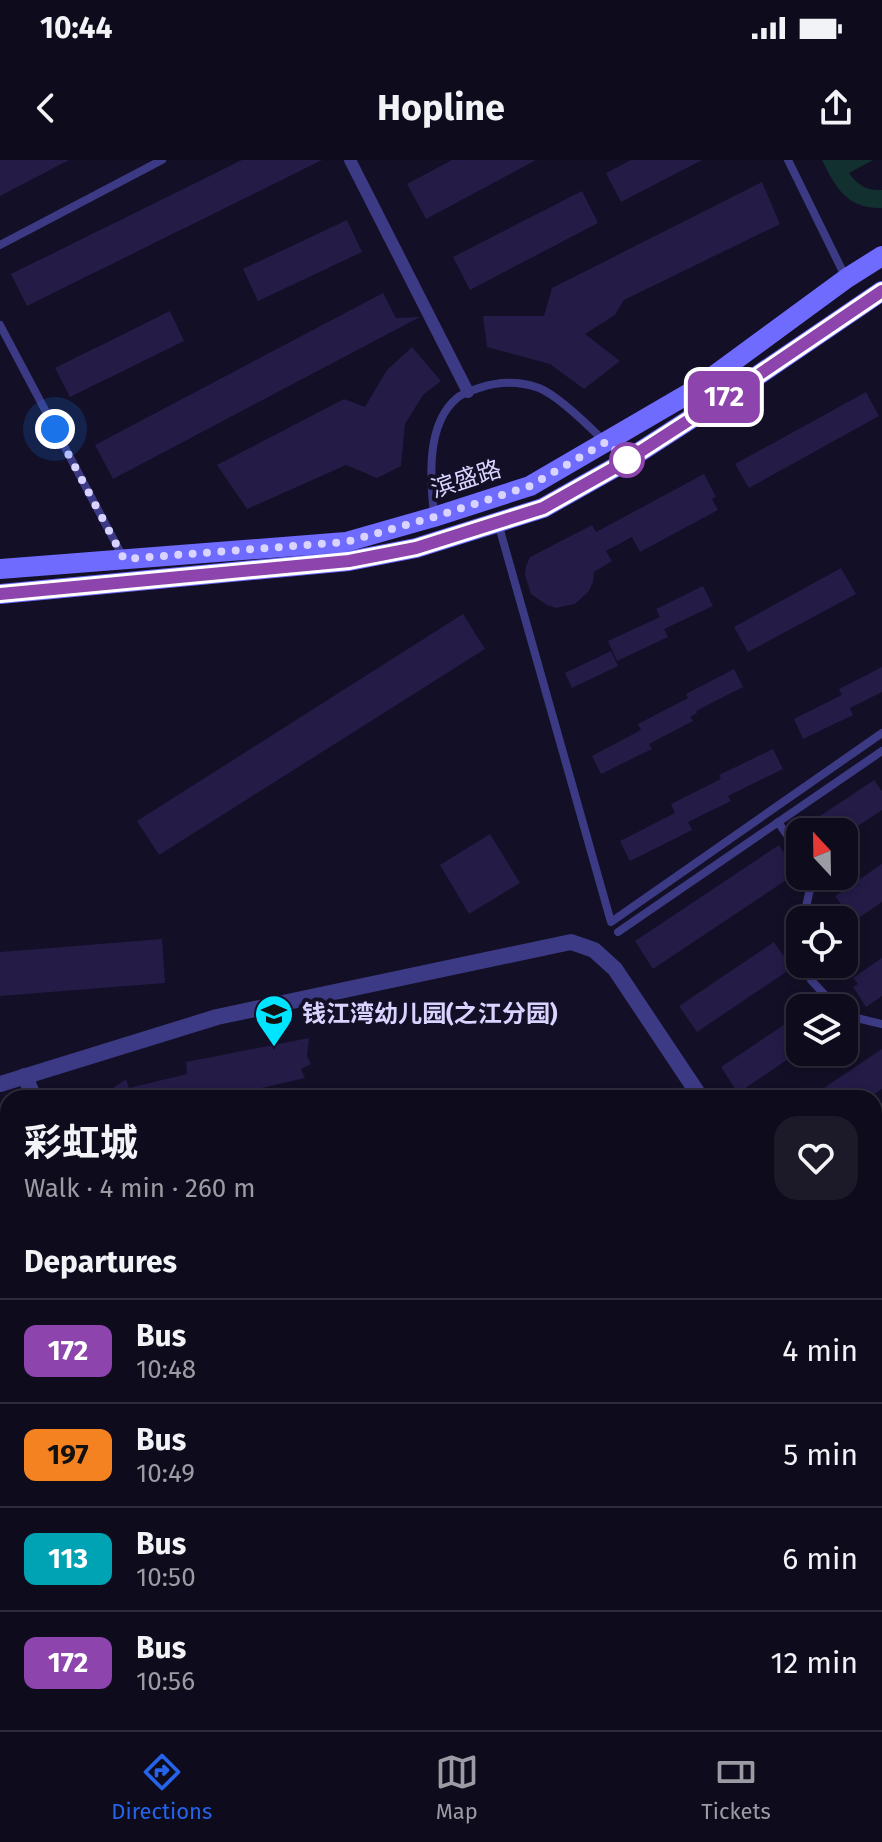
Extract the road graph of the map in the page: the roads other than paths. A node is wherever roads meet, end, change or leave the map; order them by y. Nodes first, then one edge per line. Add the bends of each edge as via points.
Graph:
1 (162, 160) edge
2 (350, 160) edge
3 (788, 160) edge
4 (0, 245) edge
5 (882, 256) edge
6 (847, 278) junction
7 (882, 291) edge
8 (0, 325) edge
9 (468, 392) junction
10 (606, 442) junction
11 (434, 517) junction
12 (498, 522) junction
13 (124, 559) junction
14 (0, 569) edge
15 (0, 594) edge
16 (882, 733) edge
17 (882, 751) edge
18 (778, 822) junction
19 (786, 834) edge
20 (618, 932) dead end
21 (810, 978) edge
22 (824, 994) edge
23 (858, 1018) edge
24 (882, 1024) edge
25 (25, 1076) junction
26 (0, 1084) edge
27 (31, 1090) edge
28 (696, 1090) edge

1 - 4 lane
2 - 9 street
3 - 6 lane
5 - 6 main road, 滨盛路
6 - 10 main road, 滨盛路 via 693,391
7 - 12 main road, 滨盛路 via 621,464 543,508
8 - 13 lane
9 - 10 lane via 492,383 542,389
9 - 11 lane via 446,410 436,432 430,476
10 - 11 main road, 滨盛路 via 530,486
11 - 13 main road, 滨盛路 via 346,542
12 - 15 main road, 滨盛路 via 416,548 349,561
12 - 16 lane via 611,922
13 - 14 main road, 滨盛路
17 - 18 lane
18 - 19 lane
18 - 20 lane
21 - 22 lane
23 - 24 lane
25 - 26 street
25 - 27 street
25 - 28 street via 217,1017 571,942 594,950 615,969

